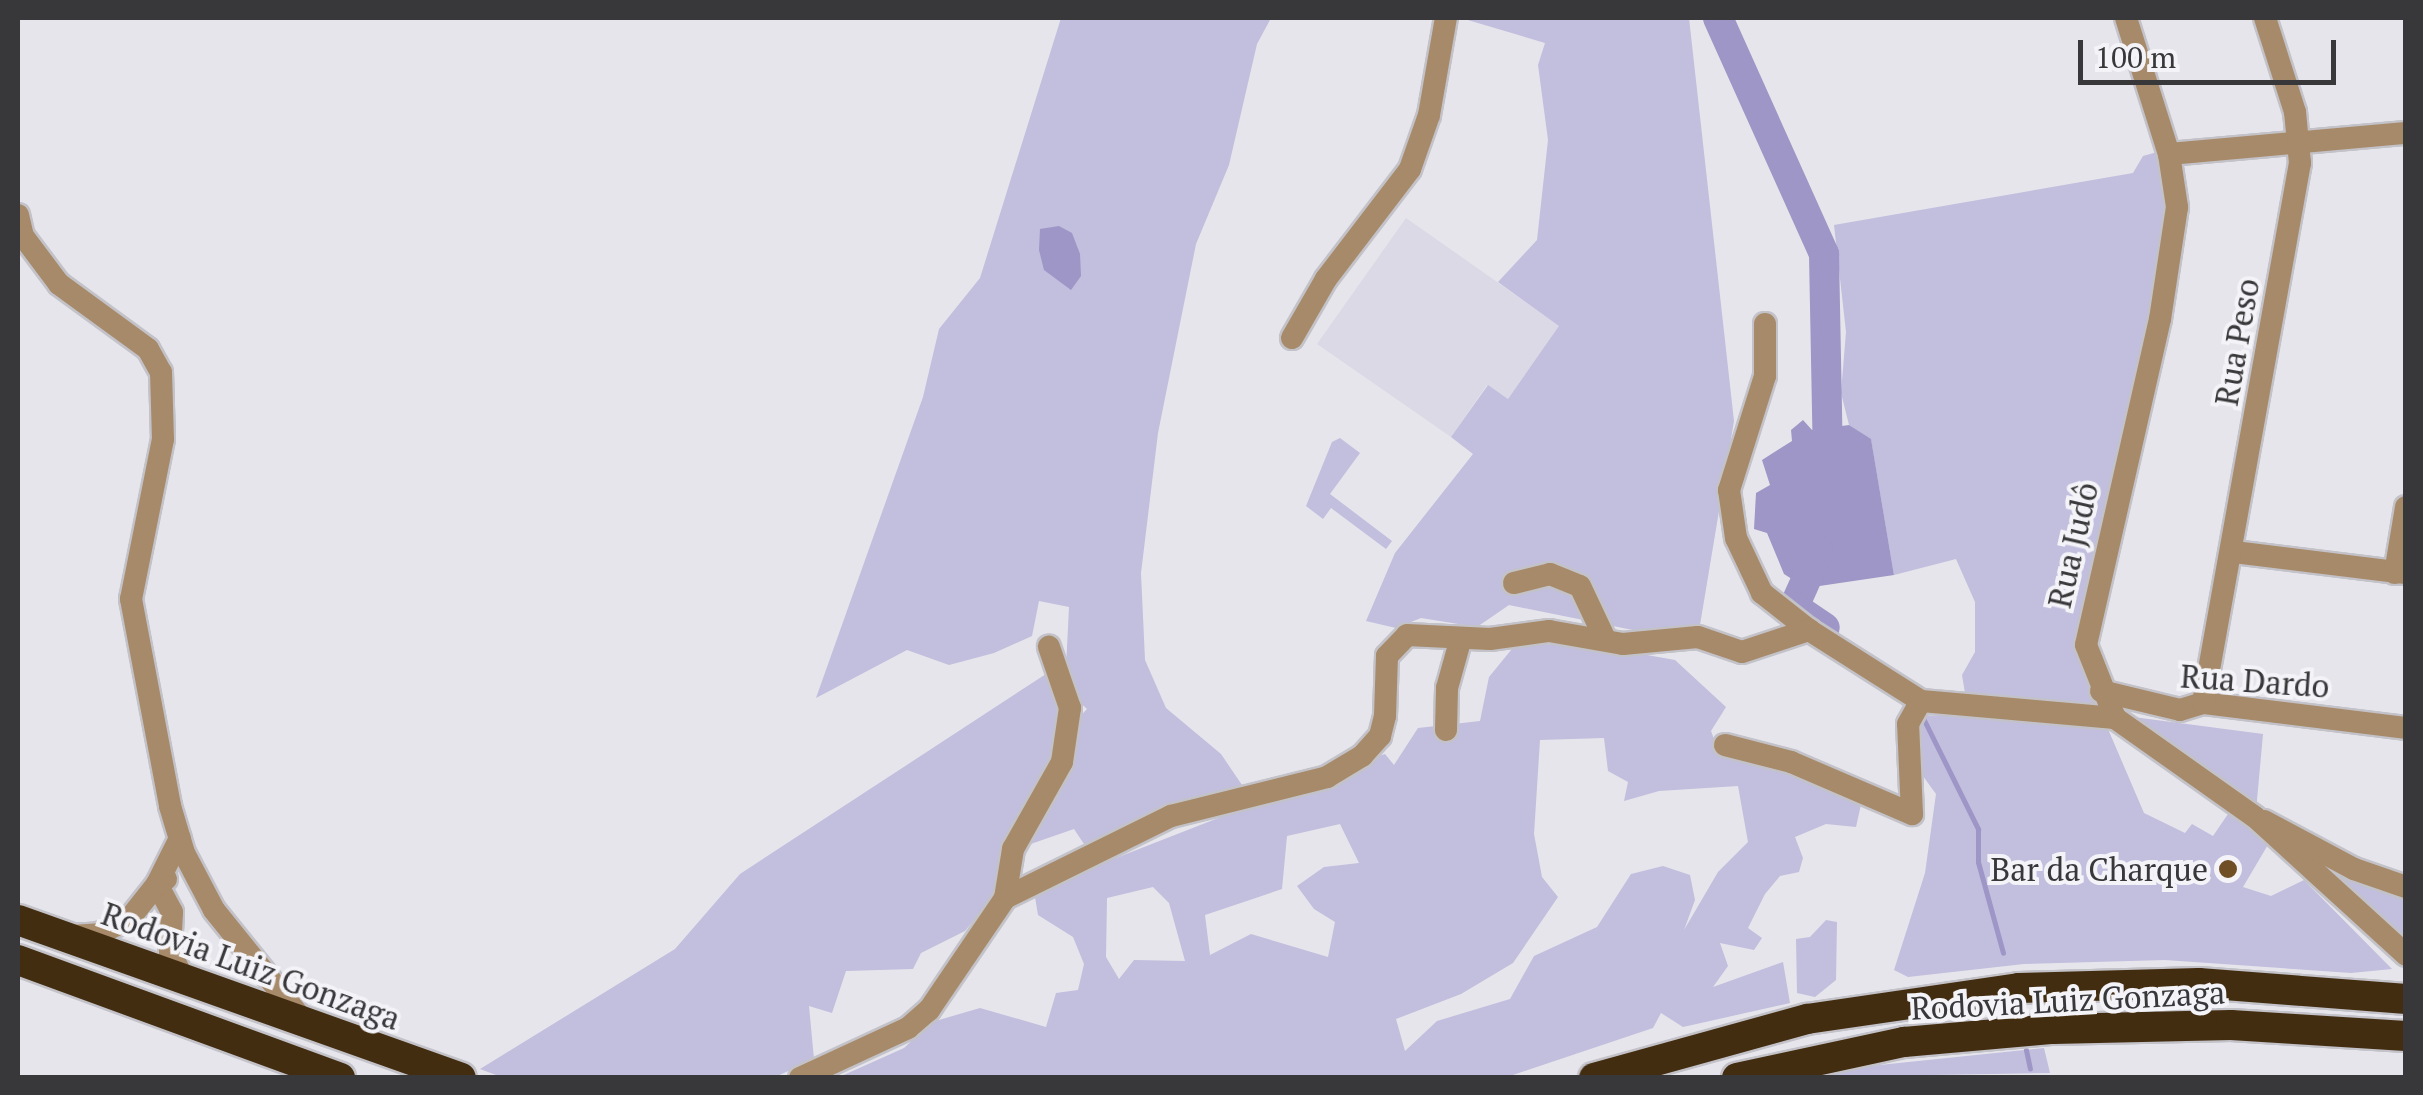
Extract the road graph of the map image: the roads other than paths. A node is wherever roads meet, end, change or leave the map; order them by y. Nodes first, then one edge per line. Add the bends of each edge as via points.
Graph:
1 (1446, 18) edge
2 (2126, 18) edge
3 (2265, 18) edge
4 (2406, 133) edge
5 (2301, 142) junction
6 (2169, 154) junction
7 (18, 215) edge
8 (1765, 324) dead end
9 (1292, 338) dead end
10 (2406, 507) edge
11 (2234, 552) junction
12 (2400, 573) edge
13 (1514, 583) dead end
14 (1810, 630) junction
15 (1461, 638) junction
16 (1605, 639) junction
17 (1049, 646) dead end
18 (2102, 690) junction
19 (1922, 702) junction
20 (2202, 703) junction
21 (2115, 718) junction
22 (2406, 728) edge
23 (1446, 730) dead end
24 (1725, 746) dead end
25 (2256, 817) junction
26 (180, 838) junction
27 (191, 866) junction
28 (157, 884) junction
29 (2406, 887) edge
30 (1004, 898) junction
31 (18, 920) edge
32 (64, 936) junction
33 (2406, 955) edge
34 (18, 960) edge
35 (184, 979) junction
36 (2404, 992) edge
37 (304, 1020) junction
38 (2406, 1036) edge
39 (340, 1078) edge
40 (462, 1078) edge
41 (800, 1078) edge
42 (1594, 1078) edge
43 (1737, 1078) edge

1 - 9 street via 1428,116 1410,170 1326,279
2 - 6 street, Rua Judô
3 - 5 street
4 - 5 street
5 - 6 street
5 - 11 street, Rua Peso
6 - 18 street, Rua Judô via 2177,207 2173,254 2089,616 2086,645
7 - 26 street via 23,236 59,284 148,350 161,372 163,439 131,599 133,634
8 - 14 street via 1765,376 1728,490 1736,538 1762,592
10 - 12 street
11 - 12 street
11 - 20 street, Rua Peso
13 - 16 street via 1550,574 1580,586
14 - 16 street via 1742,652 1698,637
14 - 19 street
15 - 16 street via 1549,631
15 - 23 street via 1447,688
15 - 30 street via 1420,632 1396,646 1383,672 1380,736 1346,767 1171,816
17 - 30 street via 1070,708 1062,762 1014,848
18 - 20 street, Rua Dardo via 2180,710
18 - 21 street, Rua Judô
19 - 21 street
19 - 24 street via 1908,724 1912,814 1791,762
20 - 22 street, Rua Dardo
21 - 25 street
25 - 29 street via 2354,869
25 - 33 street
26 - 27 street
26 - 28 street
27 - 28 street
27 - 37 street via 264,979
28 - 32 street via 130,918 99,934
28 - 35 street via 172,912 170,952
30 - 41 street via 929,1010 908,1028
31 - 32 highway, Rodovia Luiz Gonzaga
32 - 35 highway, Rodovia Luiz Gonzaga
34 - 39 highway
35 - 37 highway, Rodovia Luiz Gonzaga
36 - 42 highway, Rodovia Luiz Gonzaga via 2199,983 2020,988 1807,1019
37 - 40 highway, Rodovia Luiz Gonzaga
38 - 43 highway, Rodovia Luiz Gonzaga via 2232,1024 2054,1029 1904,1042

